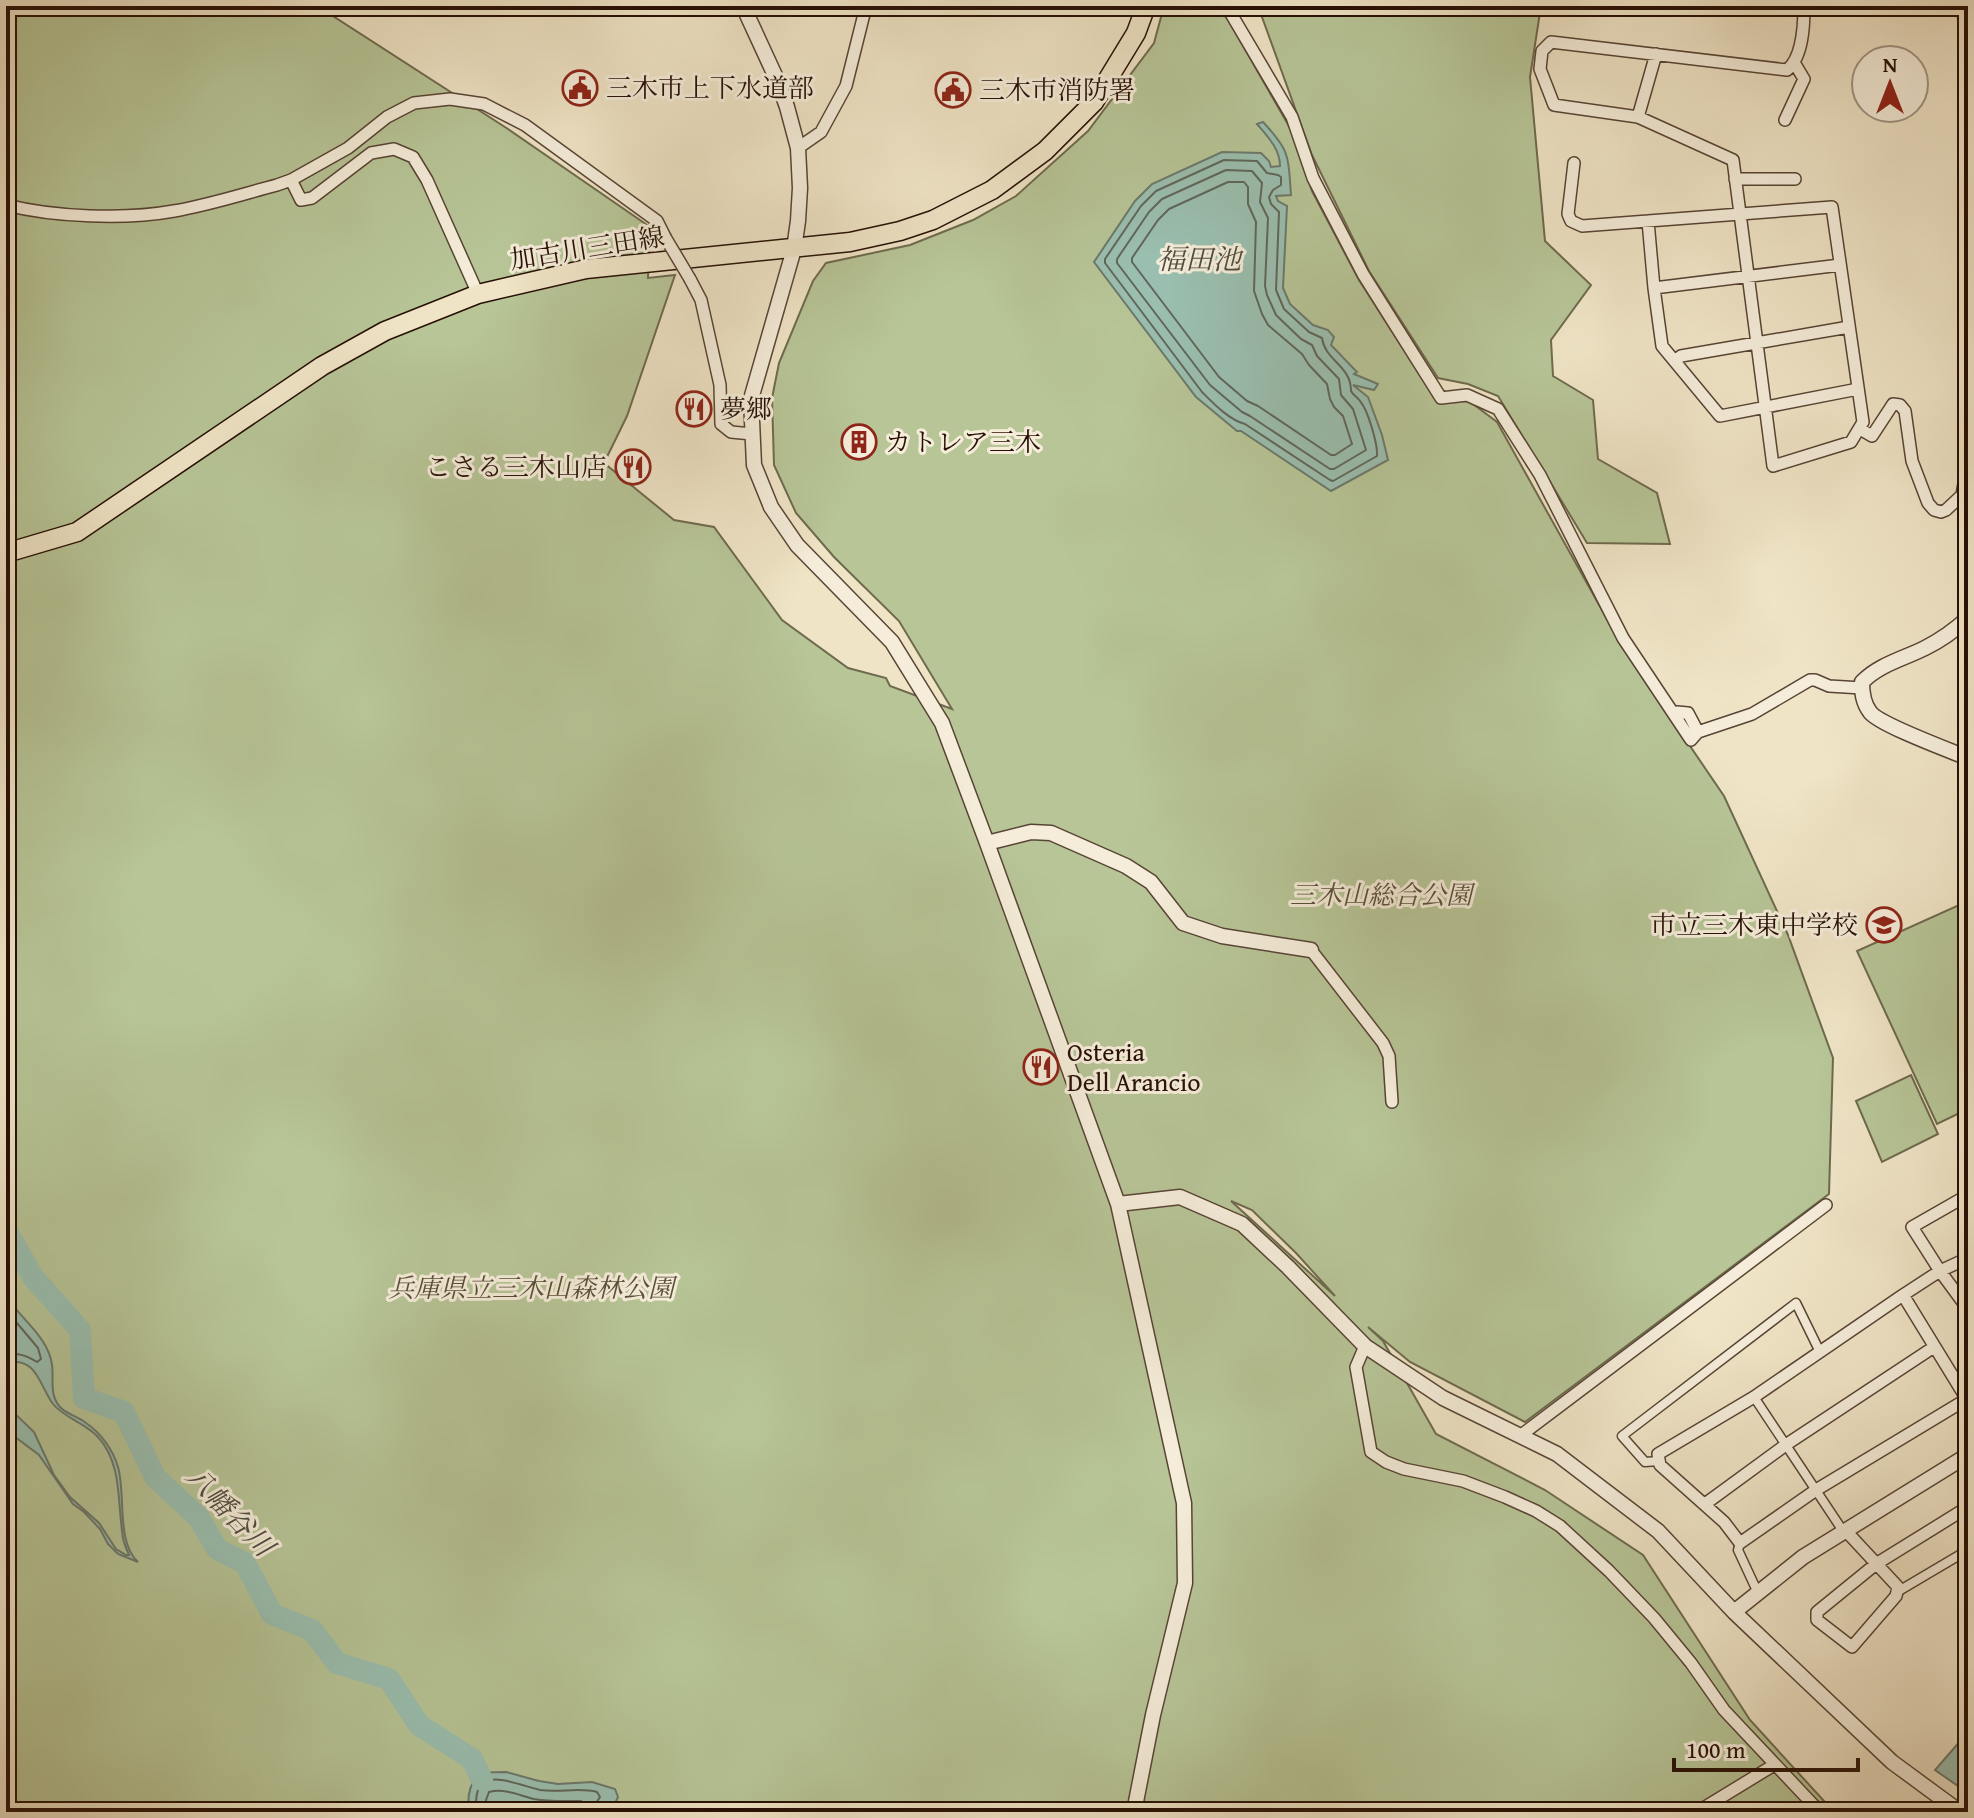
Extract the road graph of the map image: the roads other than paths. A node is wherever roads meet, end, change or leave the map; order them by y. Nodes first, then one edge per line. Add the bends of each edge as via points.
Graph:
1 (743, 6) edge
2 (866, 6) edge
3 (1146, 6) edge
4 (1224, 6) edge
5 (1804, 6) edge
6 (1964, 6) edge
7 (1968, 41) edge
8 (1656, 54) junction
9 (1795, 64) junction
10 (1638, 117) junction
11 (1785, 120) dead end
12 (798, 148) junction
13 (1574, 163) dead end
14 (1735, 179) junction
15 (1795, 179) dead end
16 (291, 180) junction
17 (6, 205) edge
18 (1740, 214) junction
19 (1648, 221) junction
20 (794, 249) junction
21 (1840, 265) junction
22 (1748, 277) junction
23 (1654, 288) junction
24 (478, 294) junction
25 (1849, 327) junction
26 (1757, 342) junction
27 (1675, 361) junction
28 (1858, 389) junction
29 (1766, 408) junction
30 (1860, 429) junction
31 (752, 434) junction
32 (1968, 461) edge
33 (6, 553) edge
34 (1968, 618) edge
35 (1862, 688) junction
36 (1968, 758) edge
37 (987, 843) junction
38 (1311, 950) joint
39 (1392, 1102) dead end
40 (1968, 1195) edge
41 (1118, 1204) junction
42 (1826, 1205) dead end
43 (1968, 1258) edge
44 (1940, 1271) junction
45 (1903, 1295) junction
46 (1968, 1309) edge
47 (1365, 1346) junction
48 (1934, 1347) junction
49 (1819, 1350) junction
50 (1754, 1397) junction
51 (1968, 1400) edge
52 (1520, 1436) junction
53 (1787, 1444) junction
54 (1968, 1455) edge
55 (1659, 1461) junction
56 (1816, 1490) junction
57 (1705, 1504) junction
58 (1968, 1507) edge
59 (1844, 1531) junction
60 (1740, 1543) junction
61 (1968, 1550) edge
62 (1876, 1564) junction
63 (1897, 1592) junction
64 (1758, 1593) junction
65 (1734, 1612) junction
66 (1774, 1765) junction
67 (1134, 1812) edge
68 (1697, 1812) edge
69 (1820, 1812) edge
70 (1960, 1812) edge

1 - 12 street via 778,82
2 - 12 street via 846,86 821,132
3 - 20 main road, 加古川三田線 via 1136,33 1094,102 1045,151 992,190 900,231
4 - 35 street via 1292,117 1313,178 1363,274 1441,398 1467,395 1498,409 1540,475 1623,638 1691,740 1698,732 1752,714 1810,680
5 - 9 street
6 - 7 street
8 - 9 street via 1787,70
8 - 10 street
8 - 10 street via 1551,42 1542,51 1540,69 1554,105
9 - 11 street via 1804,79
10 - 14 street via 1733,160
12 - 20 street
13 - 19 street via 1571,221 1582,226
14 - 15 street
14 - 18 street
16 - 17 street via 174,211 138,215 68,215
16 - 24 street via 301,200 312,198 371,153 394,149 413,157
16 - 31 street, bridge via 414,103 450,99 484,104 525,125 657,221 701,300 720,385 721,424 731,432
18 - 19 street
18 - 21 street via 1832,207
18 - 22 street
19 - 23 street
20 - 24 main road, 加古川三田線 via 586,269
20 - 31 street via 751,399
21 - 22 street
21 - 25 street
22 - 23 street
22 - 26 street
23 - 27 street via 1662,346
24 - 33 main road, 加古川三田線 via 385,331 322,366 77,532
25 - 26 street
25 - 28 street
26 - 27 street
26 - 29 street
27 - 29 street via 1720,416
28 - 29 street
28 - 30 street
29 - 30 street via 1773,466 1851,442
30 - 32 street via 1872,436 1893,404 1900,405 1912,461 1934,510 1946,510 1962,495
31 - 37 street via 754,465 771,507 797,545 892,642 942,723
34 - 35 street via 1926,648 1873,671
35 - 36 street via 1871,715
37 - 38 street via 1031,832 1051,833 1151,882 1183,923 1222,936
37 - 41 street
38 - 39 street via 1383,1043
40 - 44 street via 1912,1227
41 - 47 street via 1180,1197 1242,1224
41 - 67 street via 1184,1503 1185,1583
42 - 52 street
43 - 44 street
44 - 45 street
44 - 46 street
45 - 48 street
45 - 49 street
47 - 52 street via 1443,1398
47 - 66 street via 1356,1367 1371,1452 1404,1469 1463,1481 1505,1497 1560,1526 1654,1618
48 - 51 street
48 - 53 street
49 - 50 street
49 - 55 street via 1796,1303 1622,1436 1645,1462
50 - 53 street
50 - 55 street via 1658,1454
51 - 56 street
52 - 65 street via 1557,1454 1658,1531
53 - 56 street
53 - 57 street
54 - 59 street
55 - 57 street
56 - 59 street
56 - 60 street
57 - 60 street
58 - 62 street
59 - 62 street
59 - 64 street
60 - 64 street via 1738,1550
61 - 63 street
62 - 63 street
62 - 63 street via 1817,1612 1817,1620 1852,1647
64 - 65 street
65 - 70 street via 1892,1762
66 - 68 street
66 - 69 street

